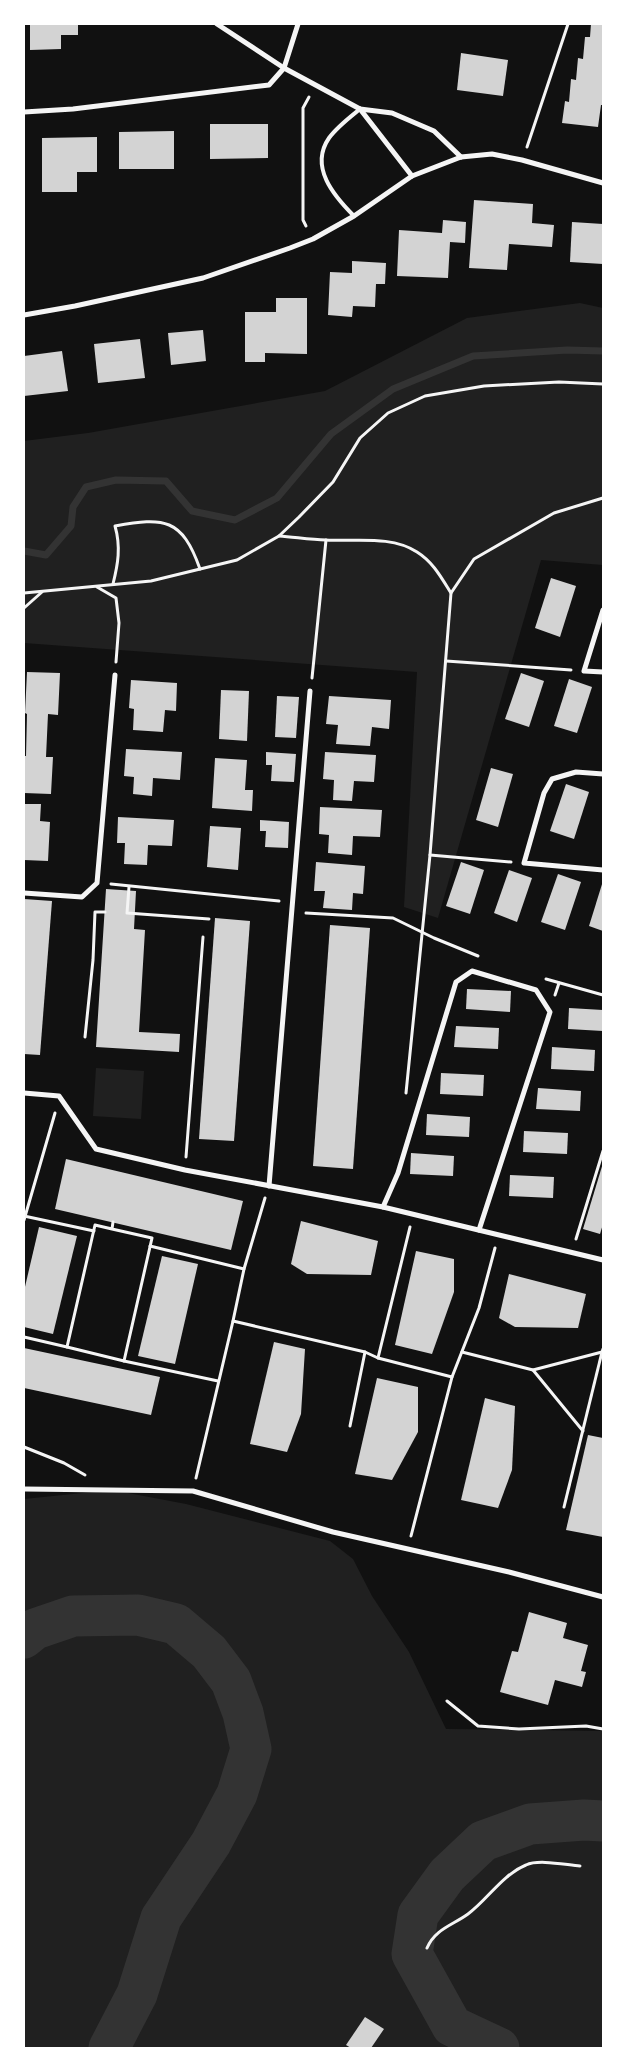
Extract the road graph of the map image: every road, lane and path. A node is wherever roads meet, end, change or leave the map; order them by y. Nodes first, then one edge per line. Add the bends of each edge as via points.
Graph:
1 (217, 24) edge
2 (298, 24) edge
3 (568, 24) edge
4 (284, 68) junction
5 (316, 86) junction
6 (360, 109) junction
7 (24, 112) edge
8 (461, 157) junction
9 (522, 160) junction
10 (412, 176) junction
11 (603, 183) edge
12 (354, 216) junction
13 (313, 239) junction
14 (24, 315) edge
15 (603, 384) edge
16 (603, 498) edge
17 (280, 536) junction
18 (326, 540) junction
19 (200, 569) junction
20 (113, 584) junction
21 (96, 586) junction
22 (43, 591) junction
23 (24, 593) edge
24 (452, 593) junction
25 (24, 608) edge
26 (603, 610) edge
27 (446, 660) junction
28 (584, 671) junction
29 (603, 672) edge
30 (115, 675) joint
31 (310, 691) joint
32 (603, 774) edge
33 (430, 855) junction
34 (524, 863) junction
35 (603, 870) edge
36 (97, 883) junction
37 (129, 887) junction
38 (24, 893) edge
39 (292, 902) junction
40 (105, 912) dead end
41 (292, 912) junction
42 (209, 919) dead end
43 (422, 931) junction
44 (203, 938) dead end
45 (434, 938) dead end
46 (85, 1037) dead end
47 (24, 1093) edge
48 (59, 1096) junction
49 (406, 1096) dead end
50 (603, 1151) edge
51 (185, 1170) junction
52 (269, 1186) junction
53 (383, 1207) junction
54 (414, 1214) junction
55 (24, 1217) edge
56 (113, 1222) dead end
57 (112, 1229) junction
58 (479, 1230) junction
59 (94, 1232) junction
60 (499, 1234) junction
61 (150, 1246) junction
62 (572, 1252) junction
63 (603, 1260) edge
64 (244, 1268) junction
65 (233, 1322) junction
66 (24, 1337) edge
67 (66, 1347) junction
68 (603, 1350) edge
69 (365, 1352) junction
70 (462, 1352) junction
71 (378, 1358) junction
72 (124, 1362) junction
73 (532, 1370) junction
74 (452, 1377) junction
75 (218, 1381) junction
76 (350, 1426) dead end
77 (583, 1430) junction
78 (24, 1447) edge
79 (88, 1476) dead end
80 (24, 1489) edge
81 (193, 1491) junction
82 (564, 1506) dead end
83 (408, 1549) junction
84 (603, 1596) edge
85 (447, 1701) dead end
86 (603, 1729) edge
87 (580, 1866) dead end
88 (427, 1948) dead end

1 - 4 street
2 - 4 street
3 - 9 path
4 - 5 street
4 - 7 street via 269,85
5 - 6 street
5 - 13 path via 303,108 302,220
6 - 8 street via 392,114 434,131
6 - 10 street
6 - 12 lane via 328,139 322,155 327,185
8 - 9 street via 492,154
8 - 10 street
9 - 11 street
10 - 12 street
12 - 13 street
13 - 14 street via 203,278
15 - 17 path via 559,382 484,386 425,396 388,412 360,438 333,482
16 - 24 path via 554,513 474,559
17 - 18 path
17 - 19 path via 237,560
18 - 24 path via 397,543 416,551 434,566
18 - 31 path
19 - 20 path via 151,581
19 - 20 path via 192,547 176,528 158,521 115,526 119,541
20 - 21 path
21 - 22 path
21 - 30 path via 116,598 119,623
22 - 23 path
22 - 25 path
24 - 27 path
26 - 28 street
27 - 28 path
27 - 33 path
28 - 29 street
30 - 36 street
31 - 39 street
32 - 34 street via 576,772 552,778 544,793
33 - 34 path
33 - 43 path
34 - 35 street
36 - 37 path
36 - 38 street via 82,897
37 - 39 path
37 - 42 path via 127,913
39 - 41 street
40 - 46 path via 95,912
41 - 43 path via 393,918
41 - 52 street
43 - 45 path
43 - 49 path
44 - 51 path
47 - 48 street
48 - 51 street via 96,1149
48 - 55 path
50 - 62 path
51 - 52 street
52 - 53 street
52 - 64 path
53 - 54 street
53 - 58 street via 398,1173 456,982 472,971 536,990 550,1012
54 - 58 street
54 - 71 path
55 - 59 path
56 - 57 path
57 - 59 path via 96,1225
57 - 61 path via 152,1238
58 - 60 street
59 - 67 path
60 - 62 street
60 - 70 path via 479,1308
61 - 64 path
61 - 72 path
62 - 63 street
64 - 65 path
65 - 69 path
65 - 75 path
66 - 67 path
67 - 72 path
68 - 73 path
68 - 77 path
69 - 71 path
69 - 76 path
70 - 73 path
70 - 74 path
71 - 74 path
72 - 75 path
73 - 77 path
74 - 83 path
75 - 81 path
77 - 82 path
78 - 79 path
80 - 81 street
81 - 83 street via 333,1532
83 - 84 street
85 - 86 path via 478,1726 519,1729 586,1726
87 - 88 path via 528,1864 500,1881 468,1914 447,1925

